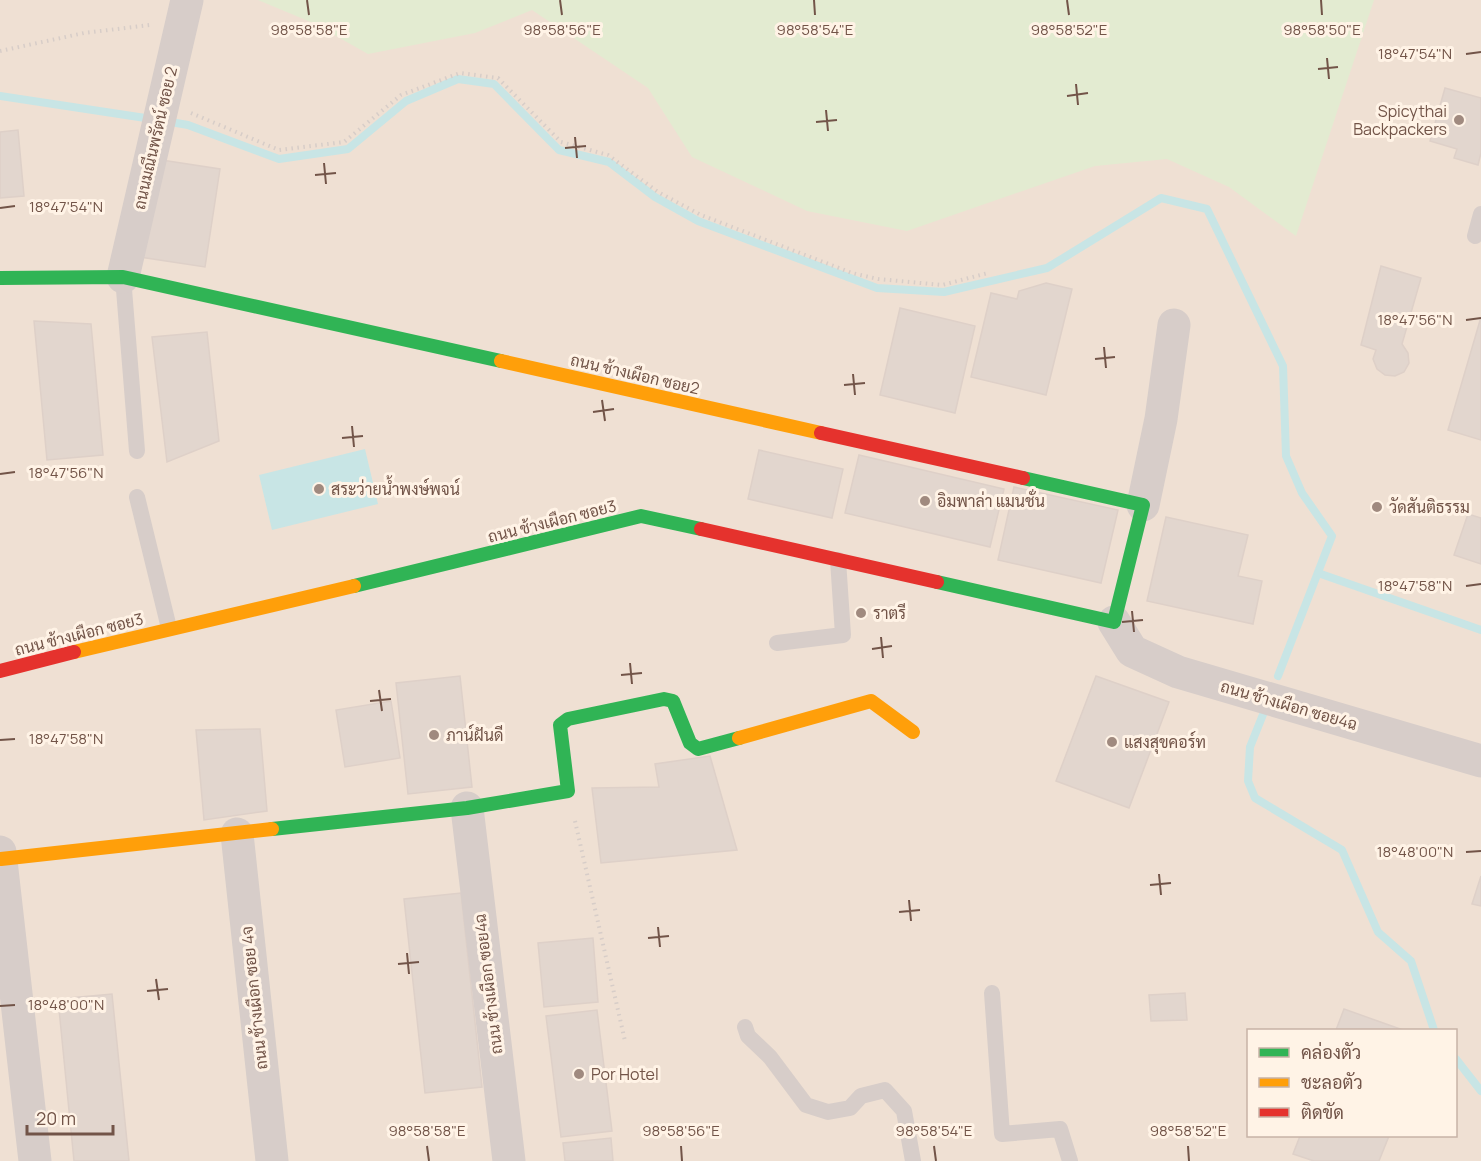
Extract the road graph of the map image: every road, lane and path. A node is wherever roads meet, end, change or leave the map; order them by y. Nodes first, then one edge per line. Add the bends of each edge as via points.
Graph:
1 (183, 15) edge
2 (0, 51) edge
3 (163, 103) junction
4 (1481, 213) edge
5 (1474, 236) dead end
6 (988, 273) dead end
7 (123, 277) junction
8 (0, 278) edge
9 (1174, 325) dead end
10 (137, 451) dead end
11 (137, 497) dead end
12 (1143, 505) junction
13 (837, 560) junction
14 (1114, 622) junction
15 (169, 628) junction
16 (777, 643) dead end
17 (0, 671) edge
18 (913, 732) dead end
19 (1481, 761) edge
20 (568, 791) junction
21 (466, 808) junction
22 (237, 834) junction
23 (0, 852) edge
24 (1, 859) edge
25 (992, 993) dead end
26 (745, 1027) dead end
27 (625, 1041) dead end
28 (35, 1161) edge
29 (272, 1161) edge
30 (509, 1161) edge
31 (913, 1161) edge
32 (1070, 1161) edge

1 - 2 path via 150,25 84,33
1 - 3 street, ถนนมณีนพรัตน์ ซอย 2
3 - 6 path via 279,150 344,142 401,95 460,73 498,78 561,142 608,155 658,192 701,215 852,273 878,279 942,285
3 - 7 street, ถนนมณีนพรัตน์ ซอย 2
4 - 5 lane
7 - 8 street, ถนน ช้างเผือก ซอย2
7 - 10 lane
7 - 12 street, ถนน ช้างเผือก ซอย2
9 - 12 street via 1161,419
11 - 15 lane
12 - 14 street
13 - 14 street, ถนน ช้างเผือก ซอย3
13 - 15 street, ถนน ช้างเผือก ซอย3 via 641,516
13 - 16 lane via 843,635
14 - 19 street, ถนน ช้างเผือก ซอย4ฉ via 1132,651 1178,672
15 - 17 street, ถนน ช้างเผือก ซอย3
18 - 20 street via 871,701 698,749 690,743 673,701 664,699 568,719 560,725
20 - 21 street
20 - 27 path
21 - 22 street
21 - 30 street, ถนน ช้างเผือก ซอย4ฉ
22 - 24 street
22 - 29 street, ถนน ช้างเผือก ซอย 4จ
23 - 24 street
24 - 28 street
25 - 32 lane via 1002,1134 1060,1129
26 - 31 lane via 748,1036 770,1057 806,1105 828,1112 850,1108 861,1096 885,1090 904,1111

